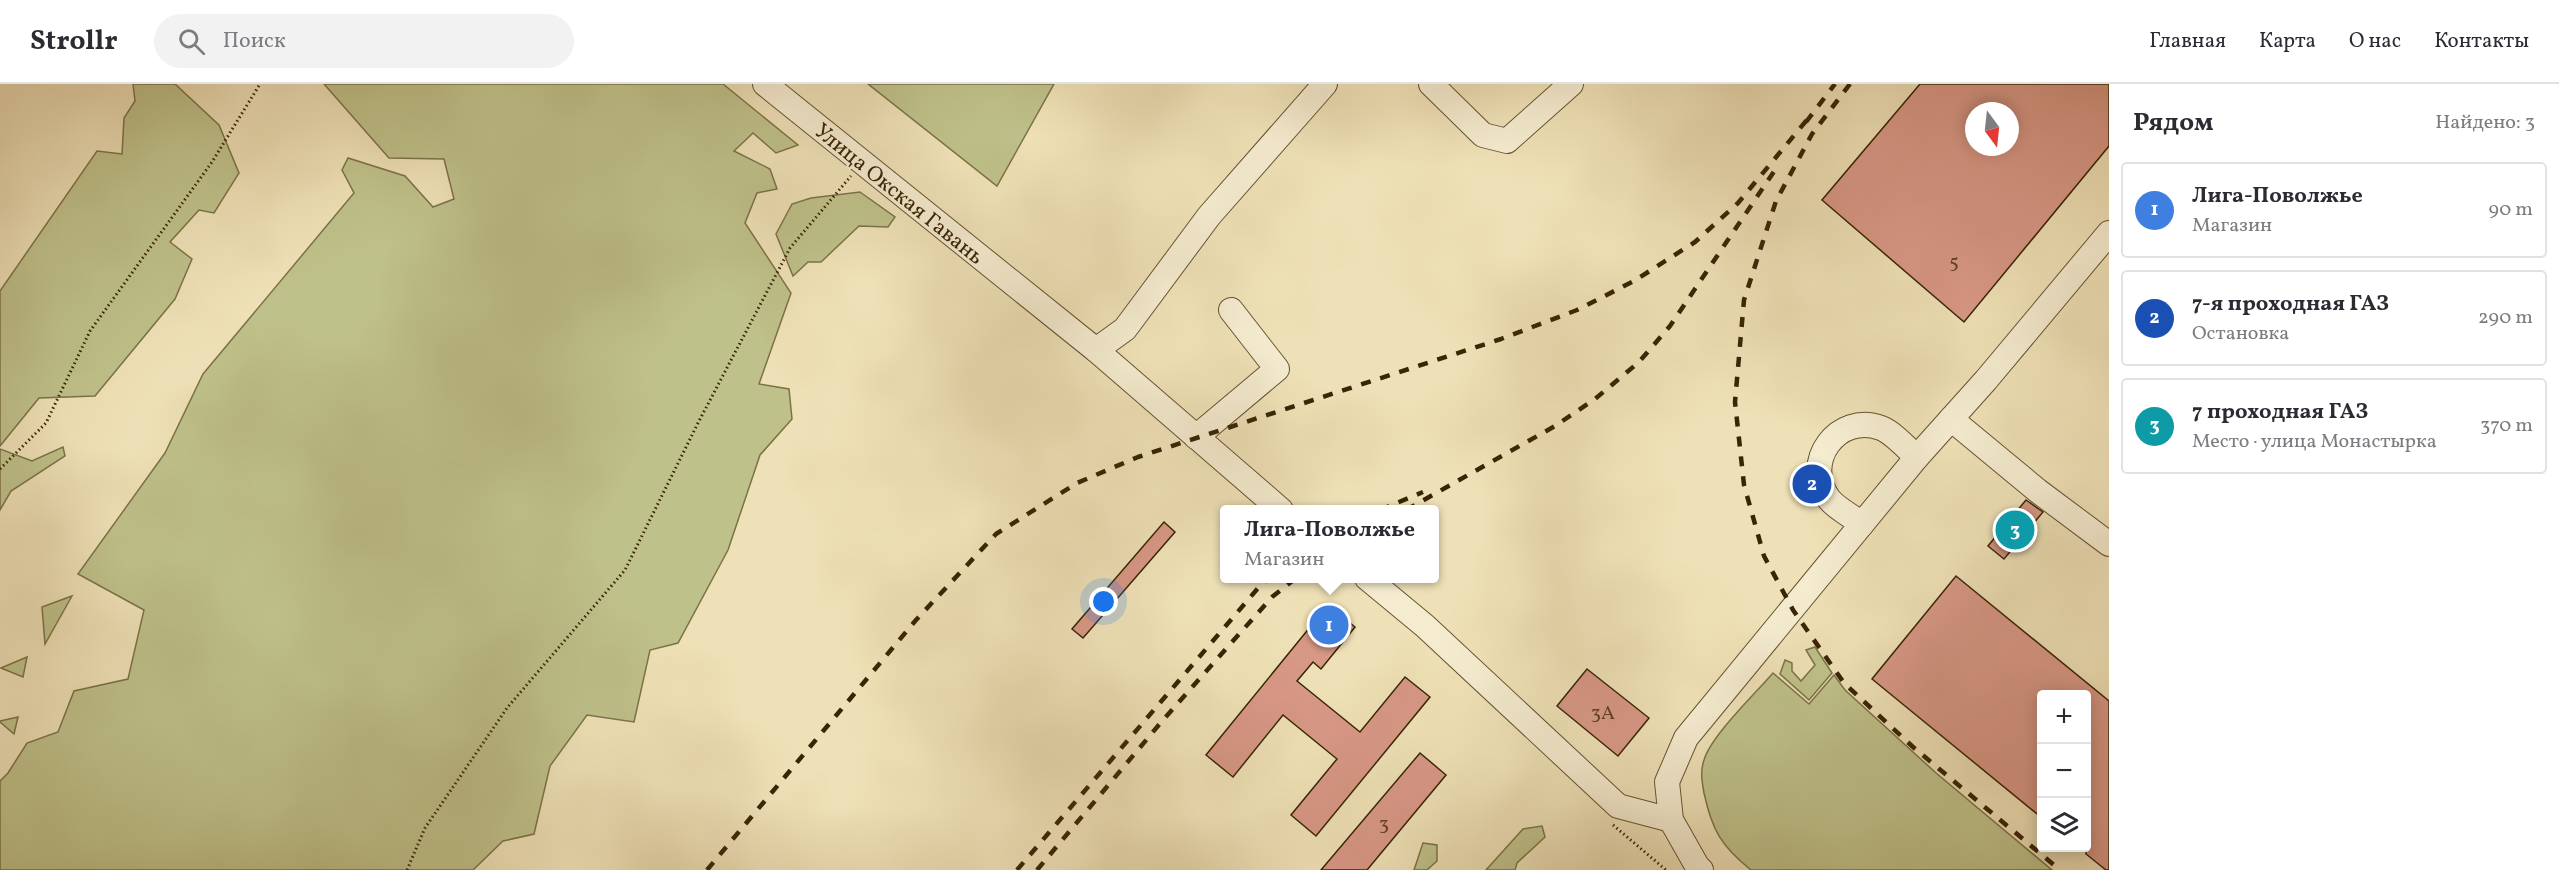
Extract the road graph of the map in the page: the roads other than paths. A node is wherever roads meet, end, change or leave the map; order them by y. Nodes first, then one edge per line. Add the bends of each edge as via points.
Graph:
1 (765, 84) edge
2 (1325, 84) edge
3 (1431, 84) edge
4 (1571, 84) edge
5 (2109, 233) edge
6 (1231, 310) dead end
7 (1096, 350) junction
8 (1951, 419) junction
9 (1196, 436) junction
10 (1917, 458) junction
11 (1275, 505) edge
12 (1862, 524) junction
13 (2109, 544) edge
14 (1371, 583) edge
15 (1671, 820) junction
16 (1701, 870) edge

1 - 7 street, Улица Окская Гавань
2 - 7 street via 1209,216 1125,329
3 - 4 street via 1483,135 1507,141
5 - 8 street
6 - 9 street via 1278,369
7 - 9 street, Улица Окская Гавань
8 - 10 street
8 - 13 street
9 - 11 street, Улица Окская Гавань
10 - 12 street
10 - 12 street via 1884,429 1866,425 1847,427 1831,440 1818,464 1820,481 1829,499
12 - 15 street via 1686,738 1667,782
14 - 15 street via 1425,626 1618,806
15 - 16 street

